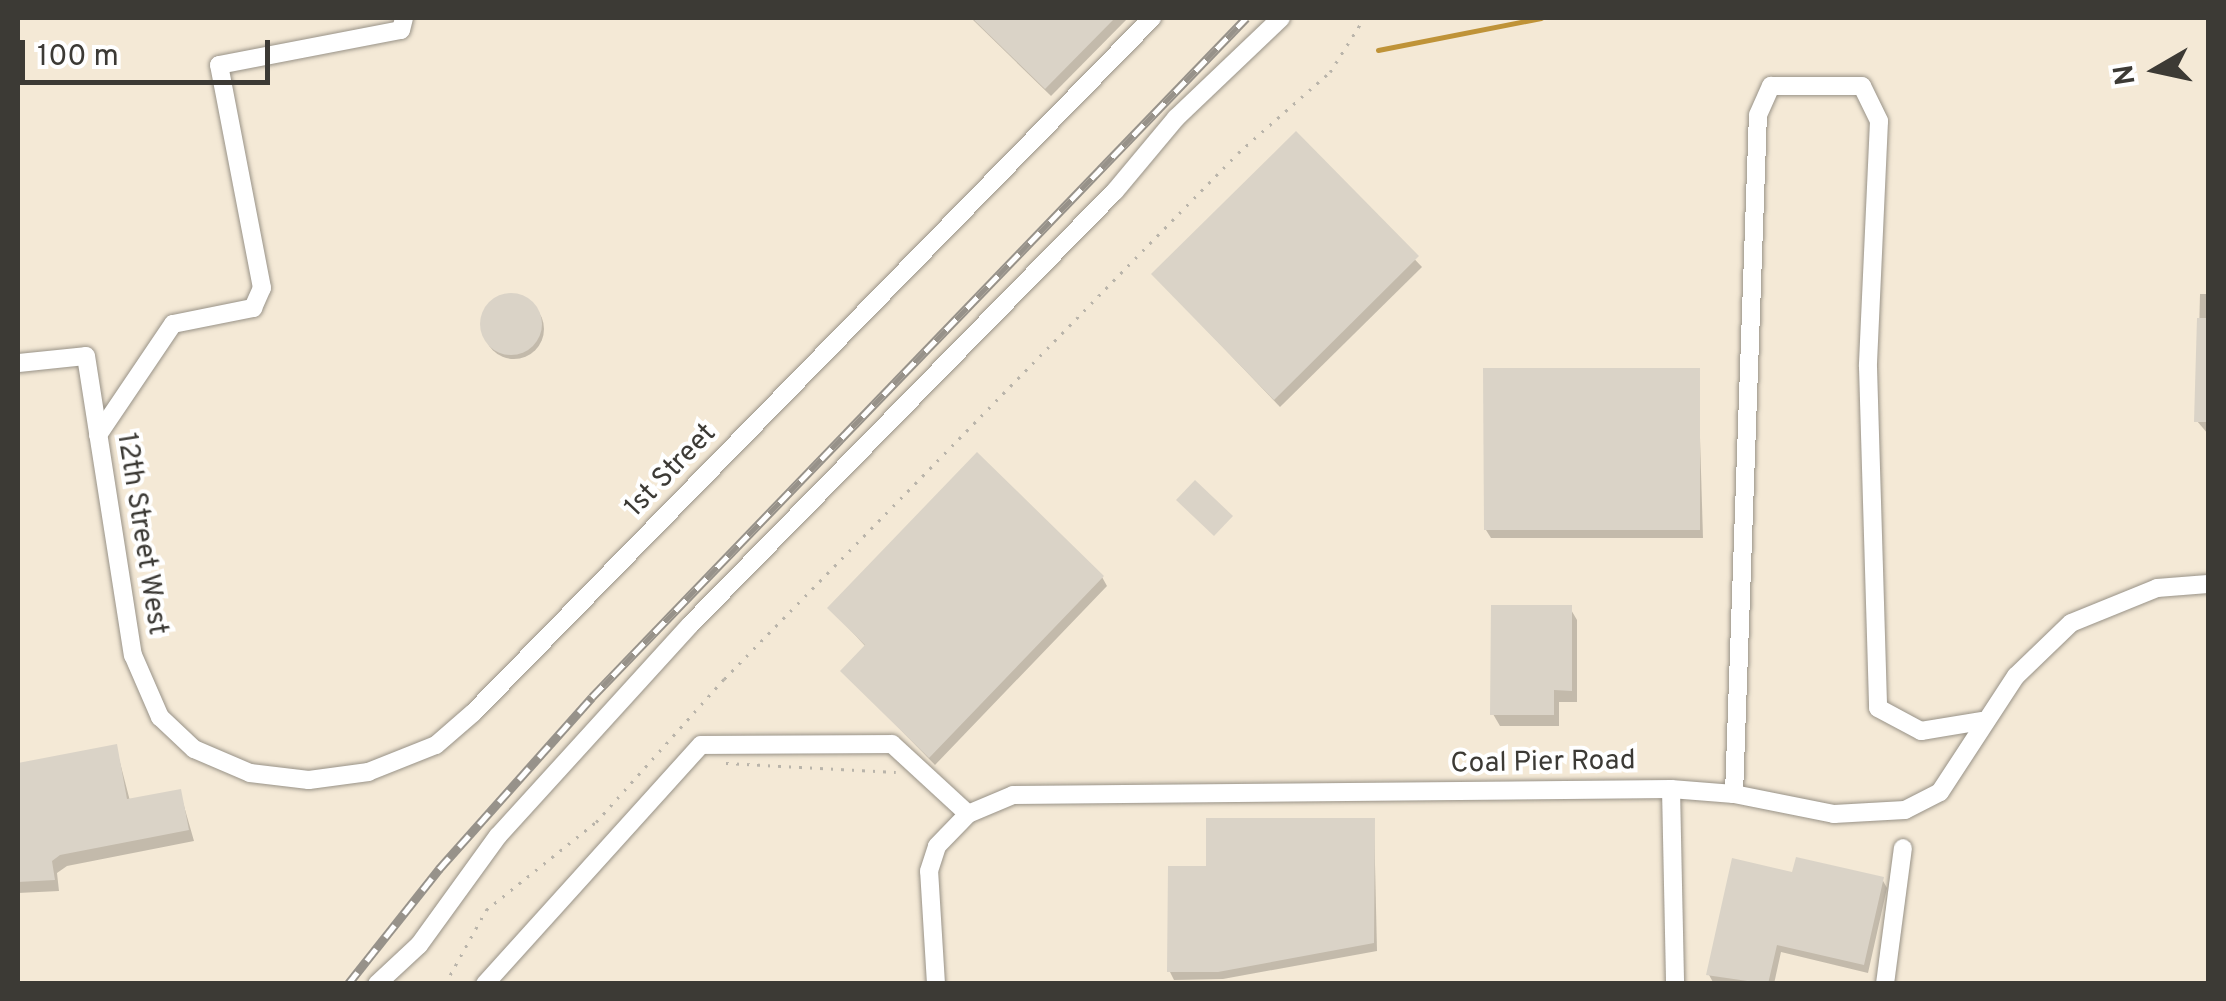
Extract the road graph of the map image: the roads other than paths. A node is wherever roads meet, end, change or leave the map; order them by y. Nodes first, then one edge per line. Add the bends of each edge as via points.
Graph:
1 (404, 18) edge
2 (1152, 18) edge
3 (1281, 18) edge
4 (18, 364) edge
5 (98, 436) junction
6 (2208, 584) edge
7 (160, 717) joint
8 (1982, 720) junction
9 (1672, 789) junction
10 (1734, 794) junction
11 (968, 814) junction
12 (1903, 848) dead end
13 (377, 984) edge
14 (484, 984) edge
15 (936, 984) edge
16 (1674, 984) edge
17 (1886, 984) edge

1 - 5 street via 401,30 219,65 262,288 253,308 173,324
2 - 7 street, 1st Street via 436,745 368,772 289,778 250,773 194,749
3 - 13 street via 1176,118 1115,191 690,624 498,836 419,945
4 - 5 street, 12th Street West via 86,356
5 - 7 street, 12th Street West via 132,655
6 - 8 street, Coal Pier Road via 2157,588 2071,623
8 - 10 street, Coal Pier Road via 1940,792 1906,810 1834,814
8 - 10 street via 1921,731 1878,708 1868,367 1879,121 1862,86 1771,86 1758,115
9 - 10 street, Coal Pier Road
9 - 11 street, Coal Pier Road via 1013,795
9 - 16 street
11 - 14 street via 892,744 701,745
11 - 15 street, Coal Pier Road via 937,846 930,871
12 - 17 street

